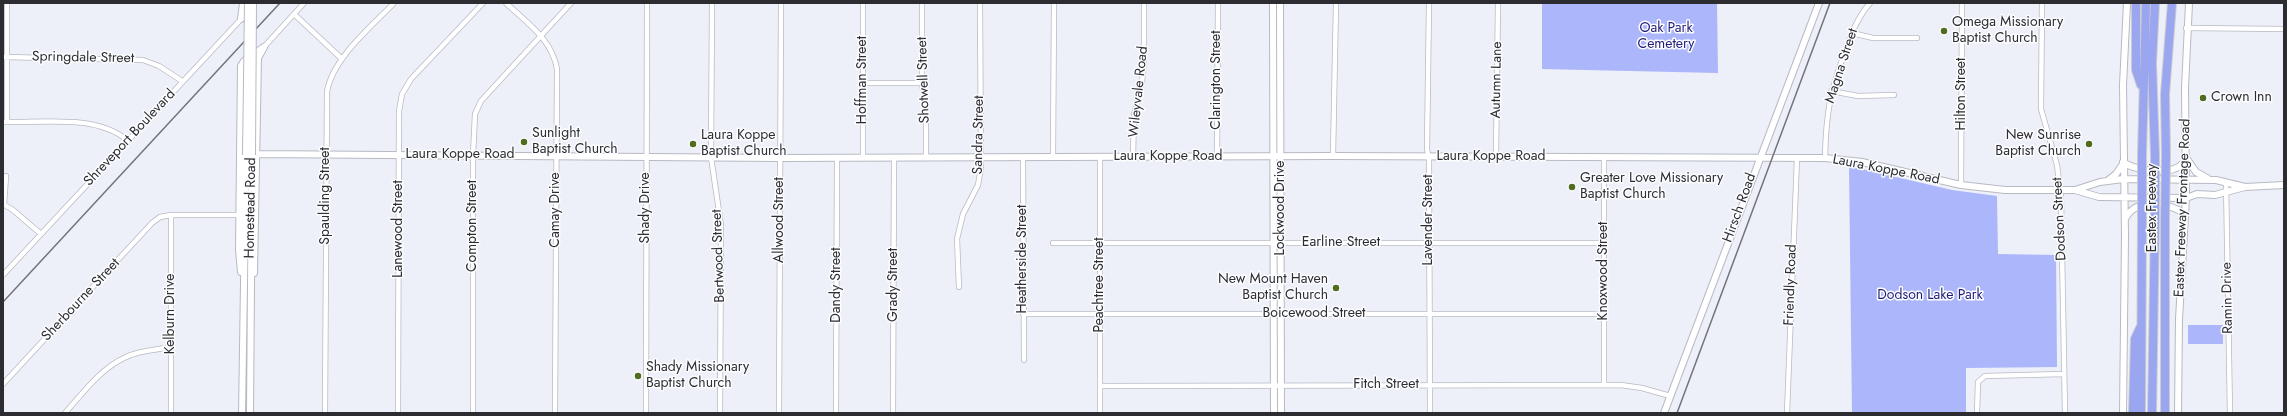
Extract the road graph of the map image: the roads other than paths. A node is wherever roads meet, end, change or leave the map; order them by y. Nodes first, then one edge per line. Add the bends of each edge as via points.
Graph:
1 (7, 3) edge
2 (248, 3) edge
3 (253, 3) edge
4 (258, 3) edge
5 (304, 3) edge
6 (394, 3) edge
7 (483, 3) edge
8 (506, 3) edge
9 (571, 3) edge
10 (647, 3) edge
11 (712, 3) edge
12 (781, 3) edge
13 (863, 3) edge
14 (922, 3) edge
15 (980, 3) edge
16 (1054, 3) edge
17 (1144, 3) edge
18 (1218, 3) edge
19 (1273, 3) edge
20 (1280, 3) edge
21 (1336, 3) edge
22 (1429, 3) edge
23 (1498, 3) edge
24 (1818, 3) edge
25 (1870, 3) edge
26 (1962, 3) edge
27 (2042, 3) edge
28 (2127, 3) edge
29 (2136, 3) edge
30 (2146, 3) edge
31 (2155, 3) edge
32 (2172, 3) edge
33 (2189, 3) edge
34 (244, 8) edge
35 (295, 15) junction
36 (241, 19) joint
37 (2186, 28) junction
38 (2284, 29) edge
39 (1852, 32) junction
40 (541, 36) junction
41 (1917, 38) dead end
42 (264, 48) joint
43 (256, 55) junction
44 (5, 57) edge
45 (342, 59) junction
46 (182, 81) junction
47 (863, 83) junction
48 (922, 83) junction
49 (1831, 91) junction
50 (2143, 92) junction
51 (1894, 95) dead end
52 (5, 122) edge
53 (127, 140) junction
54 (251, 154) junction
55 (326, 154) junction
56 (399, 155) junction
57 (473, 155) junction
58 (556, 156) junction
59 (1333, 156) junction
60 (1496, 156) junction
61 (646, 157) junction
62 (711, 157) junction
63 (837, 157) junction
64 (862, 157) junction
65 (894, 157) junction
66 (1023, 157) junction
67 (1053, 157) junction
68 (1100, 157) junction
69 (1133, 157) junction
70 (1217, 157) junction
71 (1274, 157) junction
72 (1281, 157) junction
73 (1429, 157) junction
74 (1604, 157) junction
75 (1759, 157) junction
76 (780, 158) junction
77 (926, 158) junction
78 (980, 158) junction
79 (1797, 158) junction
80 (1825, 158) junction
81 (2186, 158) junction
82 (2124, 162) junction
83 (6, 176) dead end
84 (2123, 179) junction
85 (2185, 180) junction
86 (2216, 180) junction
87 (2107, 182) junction
88 (2226, 182) junction
89 (1961, 185) junction
90 (2284, 185) edge
91 (2245, 187) junction
92 (2075, 190) junction
93 (2060, 191) junction
94 (2226, 192) junction
95 (2124, 197) junction
96 (2186, 198) junction
97 (4, 204) edge
98 (2185, 214) junction
99 (171, 215) junction
100 (239, 215) junction
101 (2125, 219) junction
102 (41, 234) junction
103 (1053, 243) dead end
104 (1277, 243) junction
105 (1429, 243) junction
106 (1604, 243) junction
107 (1100, 244) junction
108 (3, 275) edge
109 (959, 287) dead end
110 (243, 294) junction
111 (1277, 313) junction
112 (1023, 314) junction
113 (1100, 314) junction
114 (1430, 314) junction
115 (1604, 314) junction
116 (2142, 323) junction
117 (242, 330) junction
118 (250, 330) junction
119 (171, 347) junction
120 (1024, 360) dead end
121 (2064, 374) junction
122 (242, 382) junction
123 (250, 382) junction
124 (3, 384) edge
125 (1273, 385) junction
126 (1281, 385) junction
127 (1430, 385) junction
128 (1604, 385) junction
129 (1100, 386) junction
130 (1670, 396) junction
131 (65, 413) edge
132 (171, 413) edge
133 (242, 413) edge
134 (250, 413) edge
135 (325, 413) edge
136 (398, 413) edge
137 (472, 413) edge
138 (555, 413) edge
139 (646, 413) edge
140 (720, 413) edge
141 (779, 413) edge
142 (836, 413) edge
143 (894, 413) edge
144 (1100, 413) edge
145 (1274, 413) edge
146 (1281, 413) edge
147 (1430, 413) edge
148 (1664, 413) edge
149 (1787, 413) edge
150 (1977, 413) edge
151 (2066, 413) edge
152 (2123, 413) edge
153 (2134, 413) edge
154 (2141, 413) edge
155 (2152, 413) edge
156 (2165, 413) edge
157 (2178, 413) edge
158 (2230, 413) edge

1 - 44 street
2 - 54 main road, Homestead Road, bridge
3 - 54 main road, Homestead Road, bridge
4 - 34 street
5 - 35 street
6 - 45 street, Spaulding Street
7 - 56 street, Lanewood Street via 411,79 402,94 399,111
8 - 40 street, Camay Drive
9 - 40 street, Compton Street
10 - 61 street, Shady Drive
11 - 62 street, Bertwood Street
12 - 76 street, Allwood Street
13 - 47 street, Hoffman Street
14 - 48 street, Shotwell Street
15 - 78 street, Sandra Street
16 - 67 street
17 - 69 street, Wileyvale Road via 1144,60 1134,115
18 - 70 street, Clarington Street
19 - 71 main road, Lockwood Drive
20 - 72 main road, Lockwood Drive
21 - 59 street
22 - 73 street, Lavender Street
23 - 60 street, Autumn Lane
24 - 75 main road, Hirsch Road
25 - 39 street, Magna Street via 1862,12
26 - 89 street, Hilton Street
27 - 93 street, Dodson Street via 2041,109 2056,160
28 - 82 main road via 2123,71
29 - 50 highway via 2136,70
30 - 50 highway, Eastex Freeway
31 - 155 highway, bridge via 2152,63 2155,221
32 - 156 highway, Eastex Freeway, bridge via 2165,94
33 - 37 main road, Eastex Freeway Frontage Road
34 - 36 main road
35 - 42 street
35 - 45 street
36 - 46 street, Shreveport Boulevard
37 - 38 street
37 - 81 main road, Eastex Freeway Frontage Road
39 - 41 street via 1873,38
39 - 49 street, Magna Street
40 - 57 street, Compton Street via 480,101 475,114
40 - 58 street, Camay Drive via 554,55 557,69
42 - 43 main road
43 - 54 main road
43 - 100 main road via 241,66
44 - 46 street, Springdale Street via 143,60 159,66
44 - 52 street
45 - 55 street, Spaulding Street via 331,76 327,92
46 - 53 street, Shreveport Boulevard
47 - 48 street
47 - 64 street, Hoffman Street
48 - 77 street, Shotwell Street via 926,114
49 - 51 street via 1858,96
49 - 80 street, Magna Street via 1826,117
50 - 116 highway, Eastex Freeway, bridge
52 - 53 street via 100,125
53 - 102 street, Shreveport Boulevard
54 - 55 main road, Laura Koppe Road
54 - 110 main road, Homestead Road
54 - 118 main road, Homestead Road
55 - 56 main road, Laura Koppe Road
55 - 135 street, Spaulding Street
56 - 57 main road, Laura Koppe Road
56 - 136 street, Lanewood Street
57 - 58 main road, Laura Koppe Road
57 - 137 street, Compton Street
58 - 61 main road, Laura Koppe Road
58 - 138 street, Camay Drive
59 - 72 main road, Laura Koppe Road
59 - 73 main road, Laura Koppe Road
60 - 73 main road, Laura Koppe Road
60 - 74 main road, Laura Koppe Road
61 - 62 main road, Laura Koppe Road
61 - 139 street, Shady Drive
62 - 76 main road, Laura Koppe Road
62 - 140 street, Bertwood Street via 721,225
63 - 64 main road, Laura Koppe Road
63 - 76 main road, Laura Koppe Road
63 - 142 street, Dandy Street
64 - 65 main road, Laura Koppe Road
65 - 77 main road, Laura Koppe Road
65 - 143 street, Grady Street
66 - 67 main road, Laura Koppe Road
66 - 78 main road, Laura Koppe Road
66 - 112 street, Heatherside Street
67 - 68 main road, Laura Koppe Road
68 - 69 main road, Laura Koppe Road
68 - 107 street, Peachtree Street
69 - 70 main road, Laura Koppe Road
70 - 71 main road, Laura Koppe Road
71 - 72 main road, Laura Koppe Road
71 - 104 main road, Lockwood Drive
72 - 104 main road, Lockwood Drive
73 - 105 street, Lavender Street
74 - 75 main road, Laura Koppe Road
74 - 106 street, Knoxwood Street
75 - 79 main road, Laura Koppe Road
75 - 130 main road, Hirsch Road
76 - 141 street, Allwood Street
77 - 78 main road, Laura Koppe Road
78 - 109 street, Sandra Street via 978,185 963,214 957,239
79 - 80 main road, Laura Koppe Road
79 - 149 street, Friendly Road
80 - 89 main road, Laura Koppe Road via 1862,162
81 - 82 main road via 2180,166 2170,170 2137,168
81 - 85 main road, Eastex Freeway Frontage Road
81 - 86 main road via 2200,176
82 - 84 main road
82 - 87 main road
83 - 97 street
84 - 85 main road, Laura Koppe Road
84 - 87 main road, Laura Koppe Road
84 - 95 main road
85 - 86 main road, Laura Koppe Road
85 - 96 main road, Eastex Freeway Frontage Road
86 - 88 main road, Laura Koppe Road
87 - 92 main road, Laura Koppe Road
88 - 91 main road, Laura Koppe Road
88 - 94 street, Ramin Drive
89 - 93 main road, Laura Koppe Road via 2005,190
90 - 91 main road, Laura Koppe Road
91 - 94 main road, Laura Koppe Road
92 - 93 main road, Laura Koppe Road
92 - 95 main road, Laura Koppe Road via 2099,196
93 - 121 street, Dodson Street
94 - 96 main road, Laura Koppe Road via 2215,195 2197,194
94 - 158 street, Ramin Drive
95 - 96 main road, Laura Koppe Road
95 - 101 main road
96 - 98 main road, Eastex Freeway Frontage Road
97 - 102 street
98 - 101 main road via 2172,206 2146,204 2133,208
98 - 157 main road, Eastex Freeway Frontage Road via 2179,319
99 - 100 street
99 - 119 street, Kelburn Drive
99 - 124 street, Sherbourne Street via 160,217 152,223
100 - 110 main road
101 - 152 main road
102 - 108 street, Shreveport Boulevard
103 - 107 street, Earline Street
104 - 105 street, Earline Street
104 - 107 street, Earline Street
104 - 111 main road, Lockwood Drive
105 - 106 street, Earline Street
105 - 114 street, Lavender Street
106 - 115 street, Knoxwood Street
107 - 113 street, Peachtree Street
110 - 117 main road, Homestead Road
111 - 113 street, Boicewood Street
111 - 114 street, Boicewood Street
111 - 125 main road, Lockwood Drive
111 - 126 main road, Lockwood Drive
112 - 113 street, Boicewood Street
112 - 120 street, Heatherside Street
113 - 129 street, Peachtree Street
114 - 115 street, Boicewood Street
114 - 127 street, Lavender Street
115 - 128 street, Knoxwood Street
116 - 153 highway via 2135,340
116 - 154 highway, Eastex Freeway
117 - 118 main road
117 - 122 main road, Homestead Road
118 - 123 main road, Homestead Road
119 - 131 street via 141,352 115,362
119 - 132 street, Kelburn Drive
121 - 150 street via 1985,376 1978,382
121 - 151 street, Dodson Street
122 - 123 main road
122 - 133 main road, Homestead Road
123 - 134 main road, Homestead Road
125 - 126 street, Fitch Street
125 - 129 street, Fitch Street
125 - 145 main road, Lockwood Drive
126 - 127 street, Fitch Street
126 - 146 main road, Lockwood Drive
127 - 128 street, Fitch Street
127 - 147 street, Lavender Street
128 - 130 street, Fitch Street via 1642,388
129 - 144 street, Peachtree Street
130 - 148 main road, Hirsch Road

